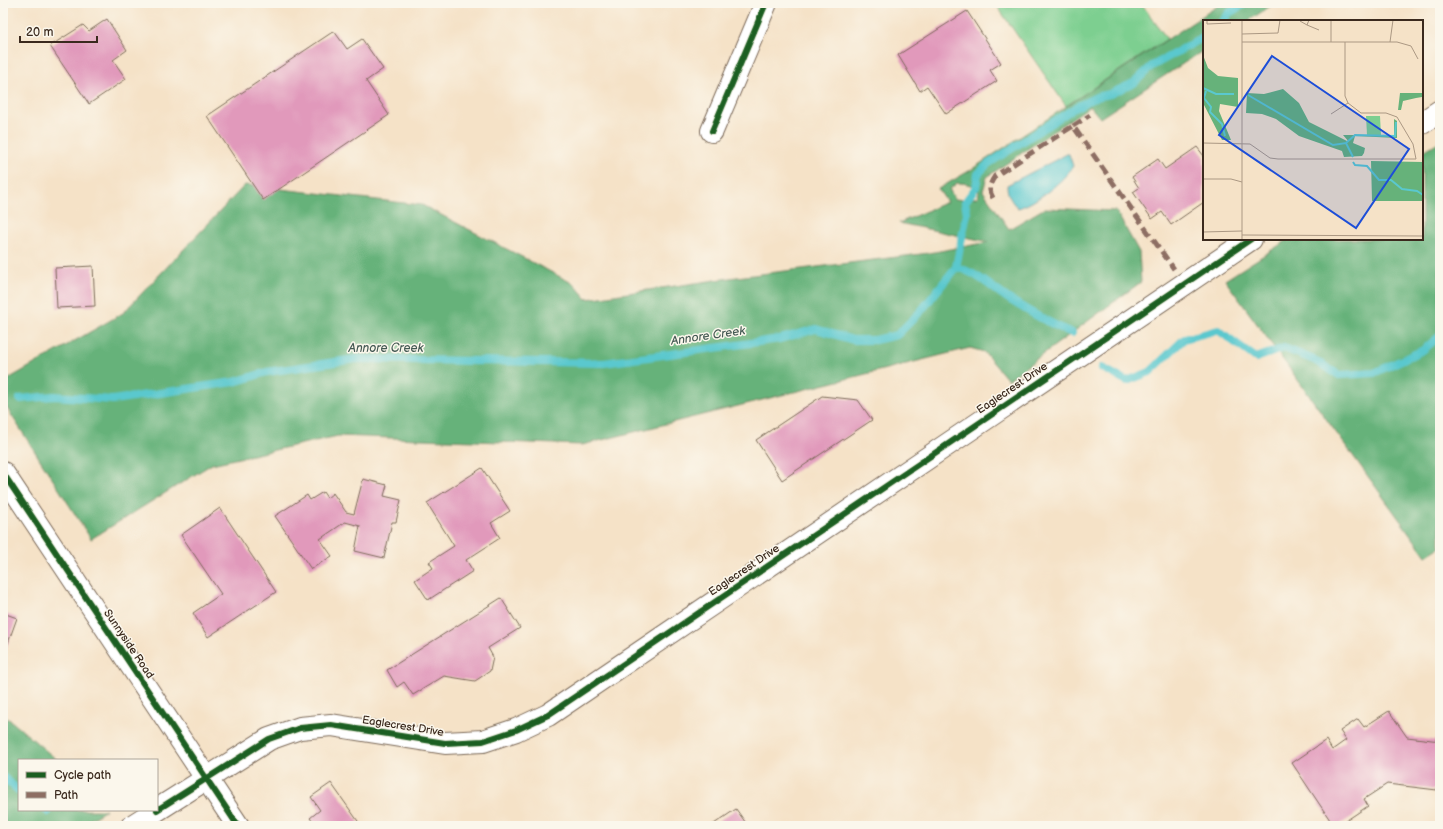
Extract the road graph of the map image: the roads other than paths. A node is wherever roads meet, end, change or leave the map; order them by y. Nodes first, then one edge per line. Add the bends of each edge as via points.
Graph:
1 (766, 3) edge
2 (1440, 111) edge
3 (1423, 122) edge
4 (712, 131) dead end
5 (1250, 240) edge
6 (3, 473) edge
7 (206, 778) junction
8 (158, 809) edge
9 (155, 811) edge
10 (132, 826) edge
11 (238, 826) edge

1 - 4 street
2 - 3 street
5 - 7 street, Eaglecrest Drive via 548,715 516,730 483,741 445,743 331,724 300,728 269,739
6 - 7 street, Sunnyside Road
7 - 8 street, Eaglecrest Drive
7 - 11 street, Sunnyside Road
9 - 10 street, Eaglecrest Drive

